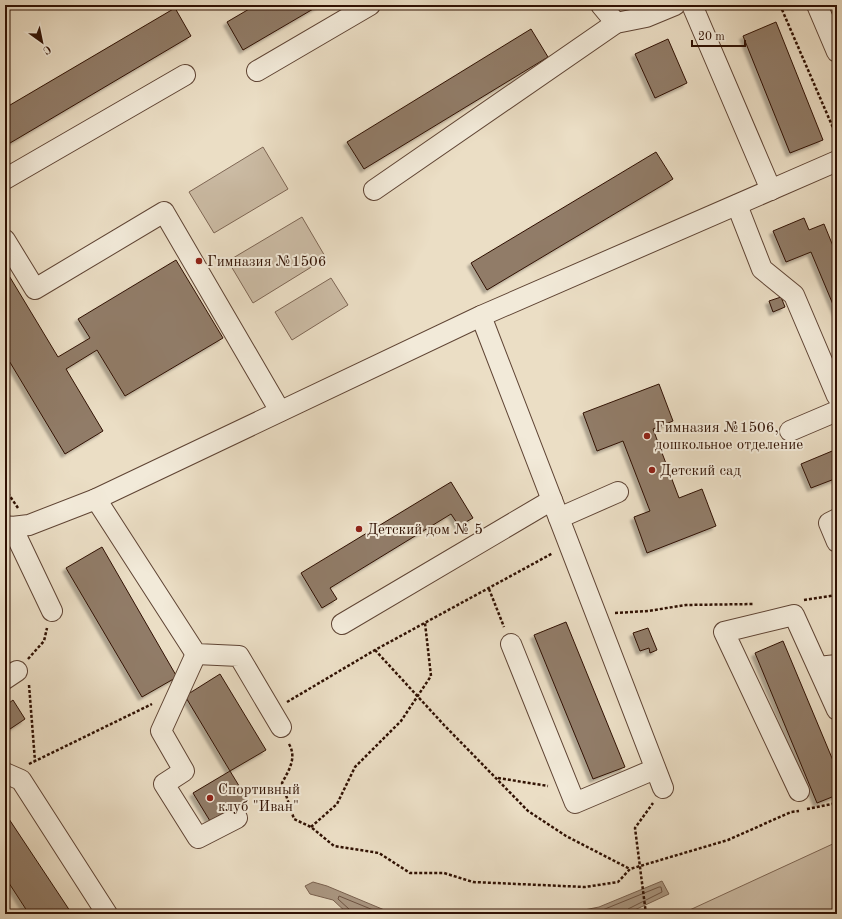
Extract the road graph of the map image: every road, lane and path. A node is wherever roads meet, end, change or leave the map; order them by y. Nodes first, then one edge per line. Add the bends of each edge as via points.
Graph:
1 (370, 5) edge
2 (601, 5) edge
3 (675, 5) edge
4 (692, 5) edge
5 (780, 5) edge
6 (817, 5) edge
7 (616, 23) junction
8 (837, 52) edge
9 (257, 71) dead end
10 (185, 75) dead end
11 (837, 137) edge
12 (837, 161) edge
13 (5, 179) edge
14 (374, 190) dead end
15 (771, 190) junction
16 (738, 205) junction
17 (5, 240) edge
18 (481, 316) junction
19 (837, 396) edge
20 (837, 410) edge
21 (280, 411) junction
22 (790, 431) dead end
23 (618, 492) dead end
24 (96, 499) junction
25 (555, 509) junction
26 (837, 519) edge
27 (8, 527) edge
28 (837, 542) edge
29 (569, 544) junction
30 (489, 589) junction
31 (837, 595) edge
32 (799, 600) dead end
33 (760, 604) dead end
34 (52, 611) joint
35 (596, 614) junction
36 (425, 623) junction
37 (342, 624) dead end
38 (511, 644) joint
39 (375, 650) junction
40 (196, 654) junction
41 (827, 666) edge
42 (17, 678) edge
43 (180, 690) junction
44 (418, 696) junction
45 (837, 710) edge
46 (276, 719) junction
47 (35, 761) junction
48 (655, 769) junction
49 (7, 774) edge
50 (497, 778) junction
51 (663, 788) joint
52 (569, 789) junction
53 (799, 791) dead end
54 (837, 802) edge
55 (237, 818) dead end
56 (311, 827) junction
57 (640, 865) junction
58 (630, 869) junction
59 (107, 914) edge
60 (646, 914) edge

1 - 9 street
2 - 7 street
3 - 7 street via 646,17
4 - 15 street
5 - 11 path
6 - 8 street
7 - 14 street
10 - 13 street
12 - 15 street
15 - 16 street
16 - 18 street
16 - 19 street via 762,269 794,295
17 - 21 street via 36,289 164,212
18 - 21 street
18 - 25 street
20 - 22 street
21 - 24 street
23 - 25 street
24 - 27 street via 29,525
24 - 40 street
25 - 29 street
25 - 37 street
26 - 28 street via 829,523
27 - 34 street
29 - 30 path
29 - 35 street
30 - 36 path
30 - 38 path
31 - 32 path
33 - 35 path via 686,605 648,611
34 - 42 path via 44,641
35 - 48 street
36 - 39 path
36 - 44 path via 431,676
38 - 52 street
39 - 44 path
39 - 46 path
40 - 43 street
40 - 46 street via 239,656
41 - 45 street
41 - 53 street via 794,615 724,632
42 - 47 path
43 - 47 path
43 - 55 street via 161,731 184,771 164,784 198,838
44 - 50 path
44 - 56 path via 401,720 355,767 337,804
46 - 56 path via 292,750 292,763 282,783 286,798 294,819
47 - 49 path
48 - 51 street
48 - 52 street via 575,803
49 - 59 street via 21,780
50 - 52 path
50 - 58 path via 528,811 566,836
51 - 57 path via 635,828
54 - 57 path via 791,812 728,840
56 - 58 path via 334,846 378,853 410,873 444,873 473,882 585,887 618,882
57 - 58 path
57 - 60 path

